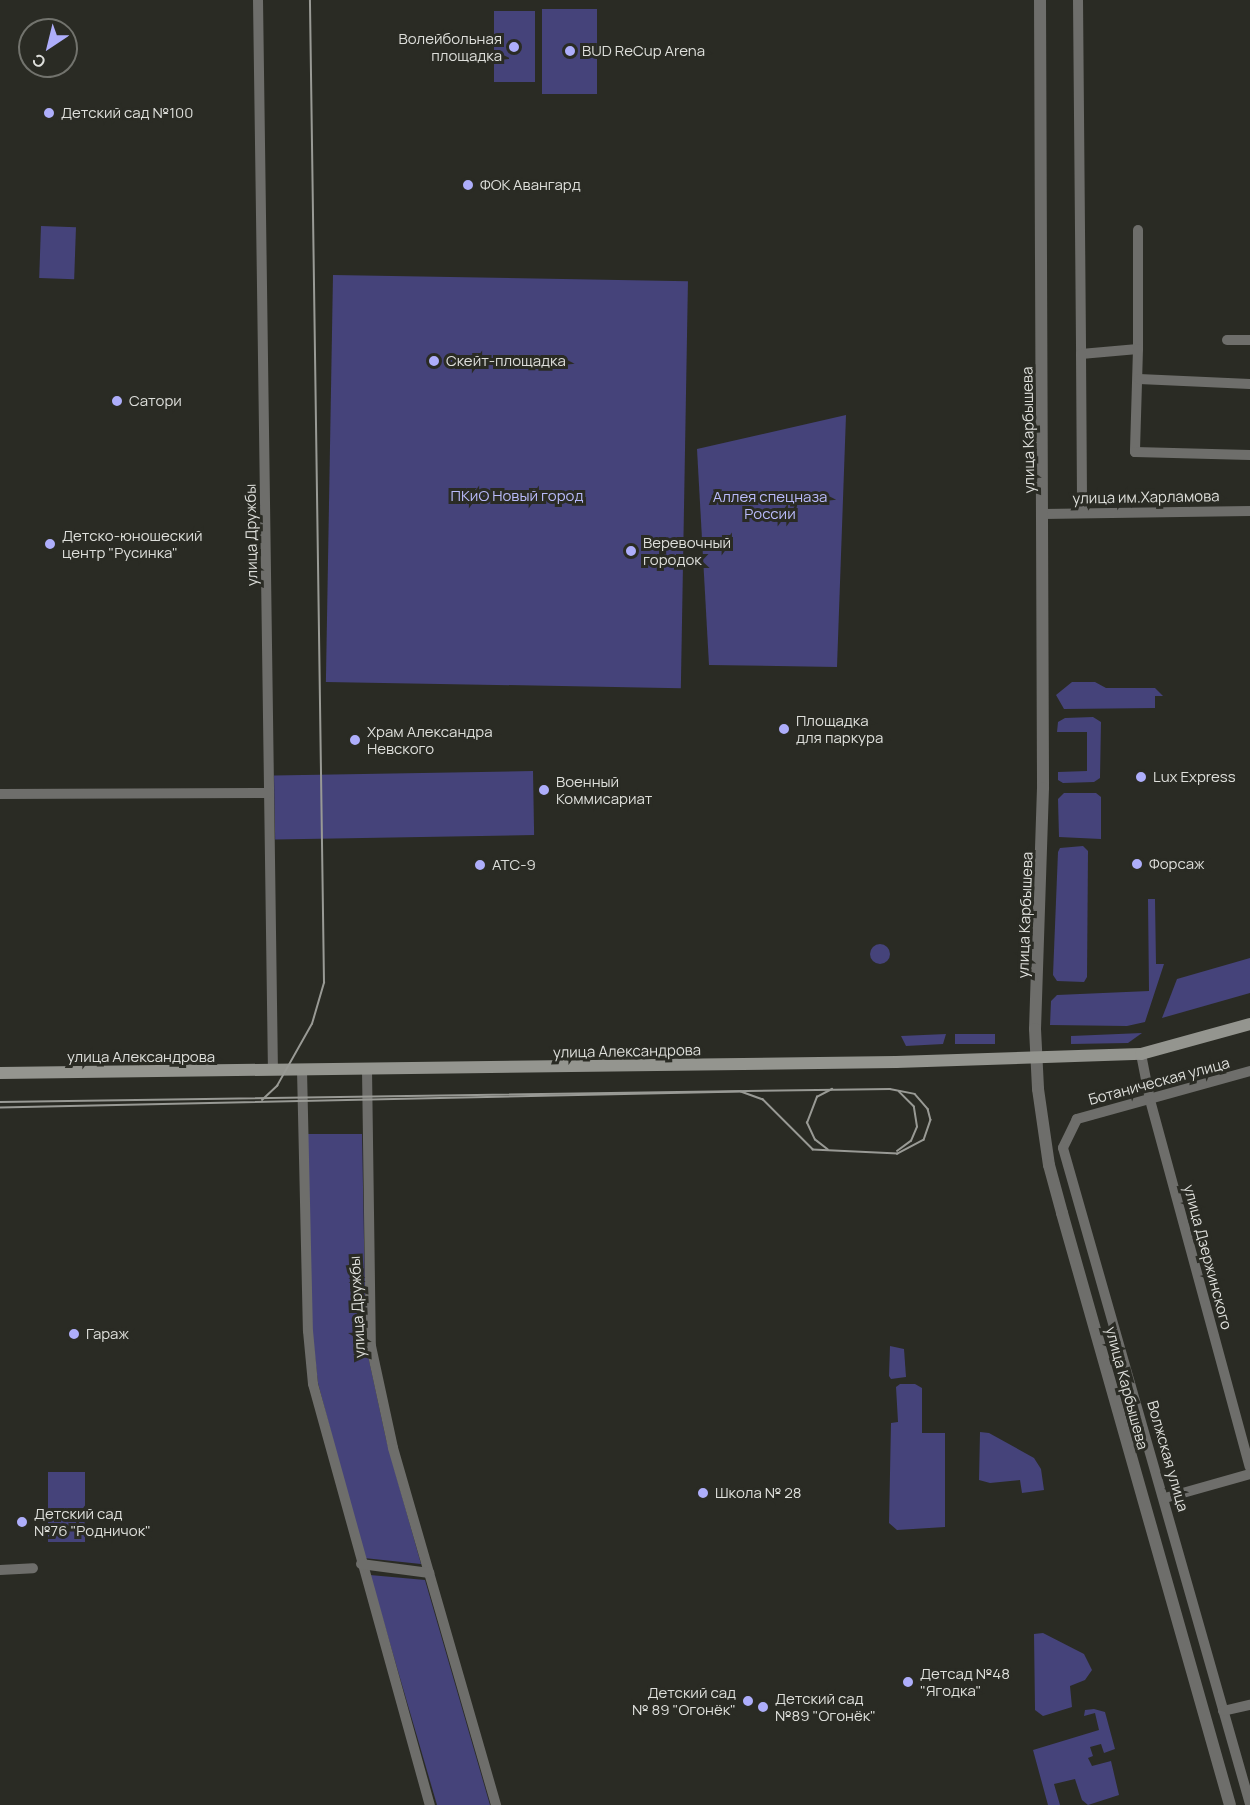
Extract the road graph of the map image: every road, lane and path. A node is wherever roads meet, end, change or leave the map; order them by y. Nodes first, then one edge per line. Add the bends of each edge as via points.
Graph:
1 (258, 0) edge
2 (1040, 0) edge
3 (1078, 0) edge
4 (1138, 230) dead end
5 (1227, 340) dead end
6 (1250, 340) edge
7 (1138, 350) junction
8 (1081, 354) junction
9 (1139, 380) junction
10 (1250, 384) edge
11 (1250, 455) edge
12 (1250, 511) edge
13 (1082, 513) junction
14 (1043, 514) junction
15 (269, 793) junction
16 (0, 794) edge
17 (1250, 1024) edge
18 (1141, 1054) junction
19 (1036, 1057) junction
20 (367, 1069) junction
21 (273, 1070) junction
22 (302, 1070) junction
23 (1250, 1071) edge
24 (0, 1073) edge
25 (1149, 1100) junction
26 (1077, 1119) joint
27 (1250, 1467) edge
28 (1250, 1474) edge
29 (1165, 1498) junction
30 (361, 1564) junction
31 (33, 1568) dead end
32 (0, 1570) edge
33 (429, 1573) junction
34 (1250, 1705) edge
35 (1223, 1711) junction
36 (1250, 1804) edge
37 (430, 1805) edge
38 (496, 1805) edge
39 (1230, 1805) edge

1 - 15 street, улица Дружбы
2 - 14 street, улица Карбышева
3 - 8 street
4 - 7 street
5 - 6 street
7 - 8 street
7 - 9 street
8 - 13 street
9 - 10 street
9 - 11 street via 1135,452
12 - 13 street, улица им.Харламова
13 - 14 street, улица им.Харламова
14 - 19 street, улица Карбышева via 1043,843
15 - 16 street
15 - 21 street, улица Дружбы
17 - 18 main road, улица Александрова
18 - 19 main road, улица Александрова
18 - 25 street, улица Дзержинского
19 - 20 main road, улица Александрова
19 - 39 street, улица Карбышева via 1048,1155 1059,1204
20 - 22 main road, улица Александрова
20 - 33 street, улица Дружбы via 371,1346 393,1448
21 - 22 main road, улица Александрова
21 - 24 main road, улица Александрова
22 - 30 street via 308,1331 313,1384
23 - 25 street, Ботаническая улица
25 - 26 street, Ботаническая улица
25 - 27 street, улица Дзержинского
26 - 29 street, Волжская улица via 1063,1148
28 - 29 street
29 - 35 street, Волжская улица
30 - 33 street
30 - 37 street
31 - 32 street
33 - 38 street, улица Дружбы
34 - 35 street
35 - 36 street, Волжская улица

